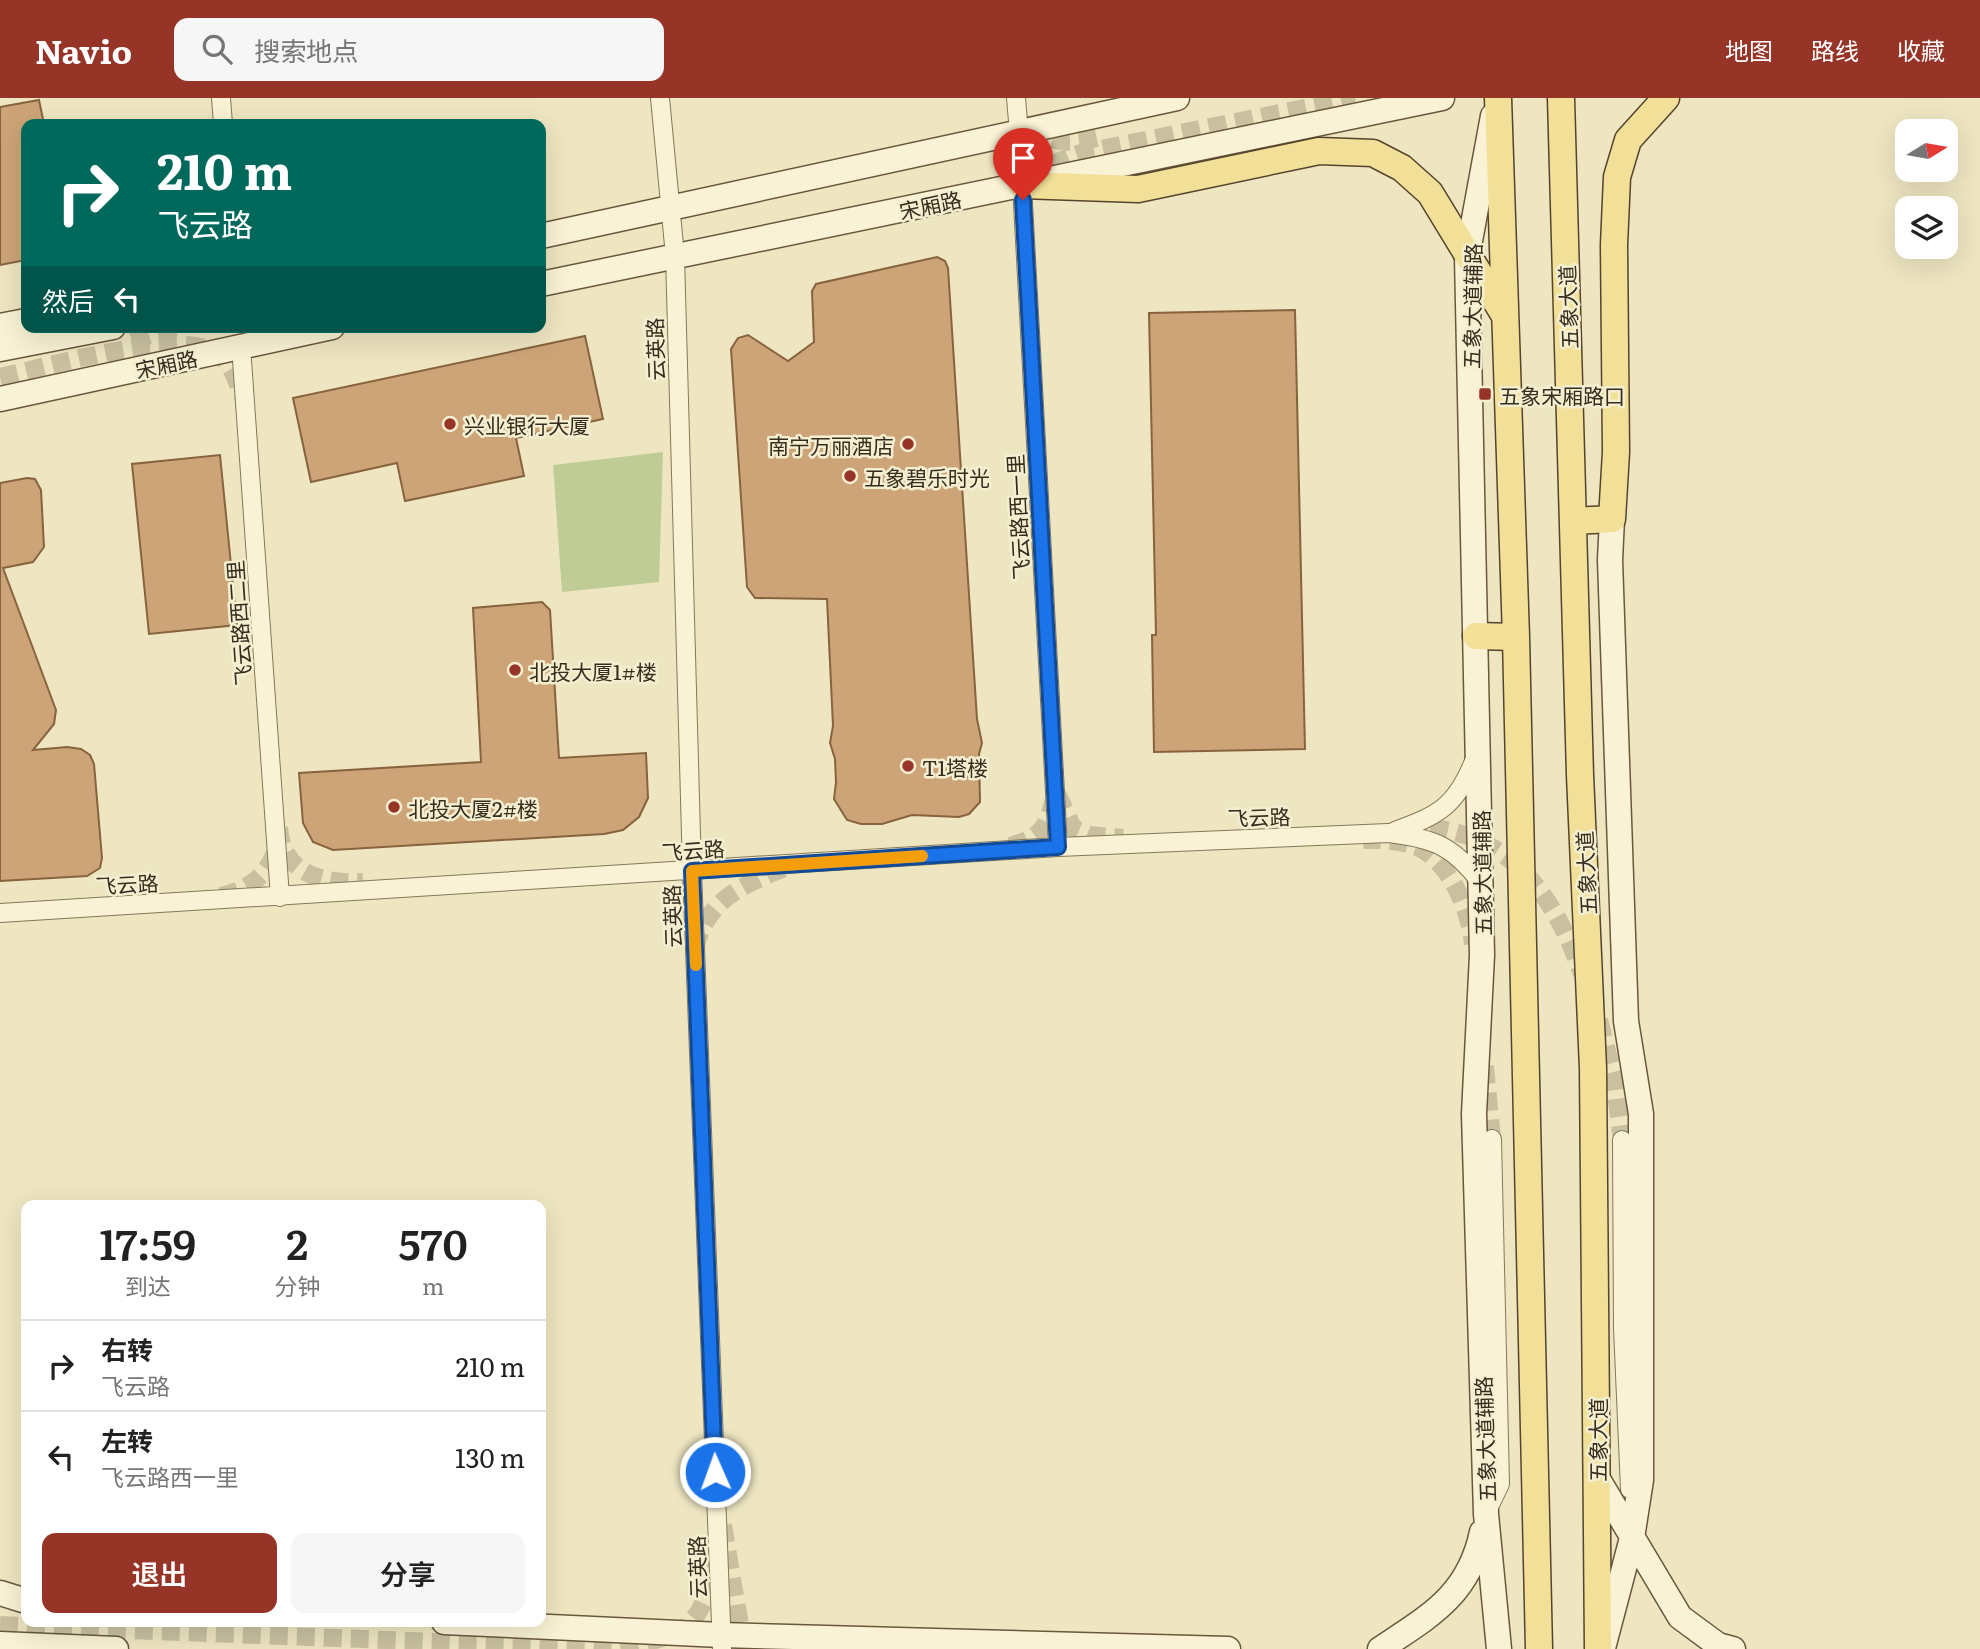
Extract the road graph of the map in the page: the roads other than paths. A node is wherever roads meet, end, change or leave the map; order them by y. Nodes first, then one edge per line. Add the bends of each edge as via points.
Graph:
1 (221, 98) edge
2 (660, 98) edge
3 (1016, 98) edge
4 (1177, 98) edge
5 (1442, 98) edge
6 (1497, 98) edge
7 (1561, 98) edge
8 (1666, 98) edge
9 (223, 119) edge
10 (1019, 133) junction
11 (1022, 185) junction
12 (672, 207) junction
13 (546, 235) edge
14 (675, 256) junction
15 (1467, 257) junction
16 (546, 283) edge
17 (1506, 316) junction
18 (21, 322) edge
19 (0, 326) edge
20 (82, 333) edge
21 (303, 333) edge
22 (241, 346) junction
23 (0, 349) edge
24 (0, 399) edge
25 (1612, 519) junction
26 (1573, 521) junction
27 (1476, 636) junction
28 (1516, 637) junction
29 (1478, 750) junction
30 (1388, 833) junction
31 (1058, 847) junction
32 (692, 871) junction
33 (1481, 883) junction
34 (280, 897) junction
35 (0, 913) edge
36 (1492, 1139) tunnel mouth
37 (1622, 1140) tunnel mouth
38 (1596, 1476) junction
39 (1486, 1514) junction
40 (1632, 1538) junction
41 (0, 1593) edge
42 (21, 1600) edge
43 (0, 1602) edge
44 (21, 1602) edge
45 (514, 1627) edge
46 (722, 1642) edge
47 (0, 1644) edge
48 (37, 1647) edge
49 (116, 1649) edge
50 (1228, 1649) edge
51 (1380, 1649) edge
52 (1499, 1649) edge
53 (1539, 1649) edge
54 (1600, 1649) edge
55 (1733, 1649) edge

1 - 9 street
2 - 12 street, 云英路
3 - 10 street
4 - 10 street
5 - 11 street, 宋厢路
6 - 15 street, 五象大道辅路
6 - 17 main road
7 - 26 main road, 五象大道
8 - 25 main road via 1628,140 1617,177
10 - 12 street
11 - 14 street, 宋厢路
11 - 15 main road via 1138,189 1318,151 1373,153 1402,168 1430,193
11 - 31 street, 飞云路西一里
12 - 13 street
12 - 14 street, 云英路
14 - 16 street, 宋厢路
14 - 32 street, 云英路
15 - 17 main road
15 - 27 street, 五象大道辅路
17 - 28 main road
18 - 19 street
20 - 23 street
21 - 22 street, 宋厢路
22 - 24 street, 宋厢路
22 - 34 street, 飞云路西二里
25 - 26 main road
25 - 40 street via 1610,574 1626,1021 1642,1114 1641,1480
26 - 38 main road, 五象大道 via 1593,1068
27 - 28 main road
27 - 29 street, 五象大道辅路
28 - 53 main road
29 - 30 street, 飞云路 via 1464,787 1442,811
29 - 33 street, 五象大道辅路
30 - 31 street, 飞云路
30 - 33 street, 飞云路 via 1439,845 1463,859
31 - 32 street, 飞云路
32 - 34 street, 飞云路
32 - 46 street, 云英路
33 - 39 street, 五象大道辅路 via 1474,1114
34 - 35 street, 飞云路
36 - 39 street via 1500,1485
37 - 40 street via 1623,1328
38 - 40 street
38 - 54 main road, 五象大道
39 - 51 street via 1478,1554 1458,1590 1428,1618
39 - 52 street, 五象大道辅路
40 - 54 street
40 - 55 street via 1680,1617 1718,1645
41 - 42 street
43 - 44 street
45 - 46 street
46 - 50 street
47 - 48 street
48 - 49 street

